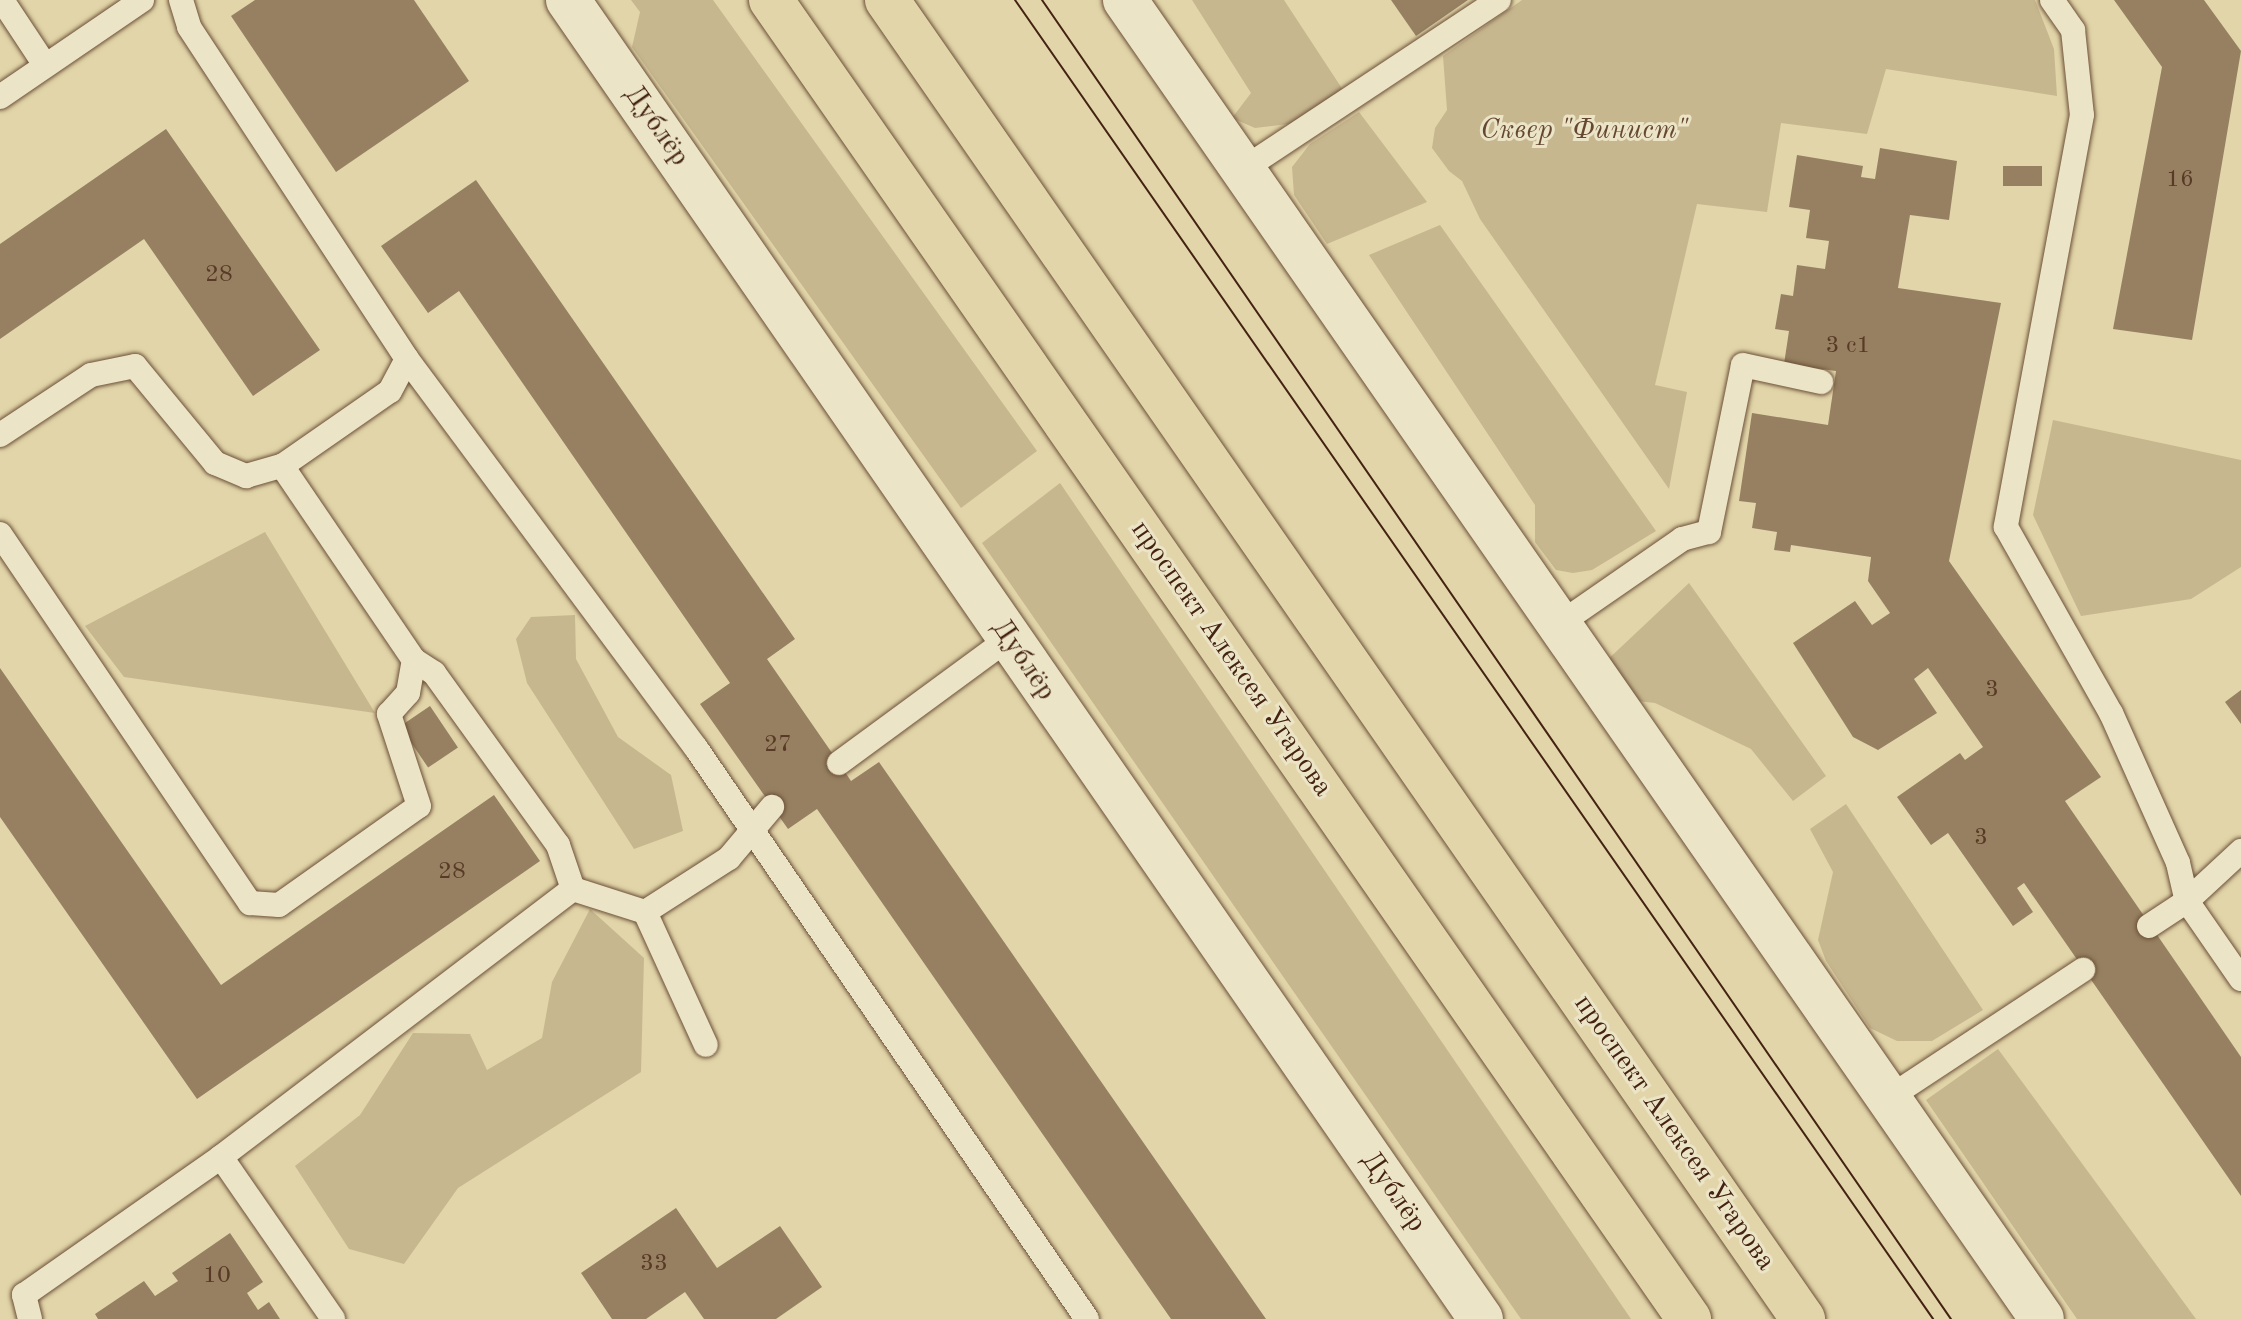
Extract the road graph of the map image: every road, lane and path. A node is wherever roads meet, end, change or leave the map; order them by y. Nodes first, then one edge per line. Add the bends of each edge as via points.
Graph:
1 (2, 0) edge
2 (142, 0) edge
3 (181, 0) edge
4 (568, 0) edge
5 (771, 0) edge
6 (887, 0) edge
7 (1125, 0) edge
8 (1499, 0) edge
9 (2052, 0) edge
10 (45, 65) junction
11 (0, 97) edge
12 (1242, 170) junction
13 (407, 359) junction
14 (1821, 382) dead end
15 (0, 435) edge
16 (282, 466) junction
17 (0, 534) edge
18 (1558, 625) junction
19 (1008, 639) junction
20 (414, 660) junction
21 (839, 763) dead end
22 (772, 807) dead end
23 (752, 828) junction
24 (2241, 851) edge
25 (573, 889) junction
26 (2187, 901) junction
27 (645, 912) junction
28 (2149, 926) dead end
29 (2083, 970) dead end
30 (2241, 979) edge
31 (706, 1045) dead end
32 (1887, 1099) junction
33 (221, 1157) junction
34 (30, 1319) edge
35 (333, 1319) edge
36 (1087, 1319) edge
37 (1481, 1319) edge
38 (1689, 1319) edge
39 (1803, 1319) edge
40 (2042, 1319) edge

1 - 10 lane
2 - 10 lane
3 - 13 lane via 189,27
4 - 19 street, Дублёр
5 - 38 main road, проспект Алексея Угарова
6 - 39 main road, проспект Алексея Угарова
7 - 12 street
8 - 12 lane
9 - 26 lane via 2073,30 2082,115 2006,527 2111,713 2178,863
10 - 11 lane
12 - 18 street
13 - 16 lane via 390,391
13 - 23 lane
14 - 18 lane via 1743,365 1709,532 1682,539
15 - 16 lane via 91,375 135,366 215,463 246,476
16 - 20 lane
17 - 20 lane via 250,903 279,905 419,806 389,714 408,693
18 - 32 street
19 - 21 lane
19 - 37 street, Дублёр
20 - 25 lane via 434,673 558,845
22 - 23 lane
23 - 27 lane via 729,858
23 - 36 lane
24 - 26 lane
25 - 27 lane
25 - 33 lane
26 - 28 lane
26 - 30 lane
27 - 31 lane
29 - 32 lane
32 - 40 street
33 - 34 lane via 24,1295
33 - 35 lane

